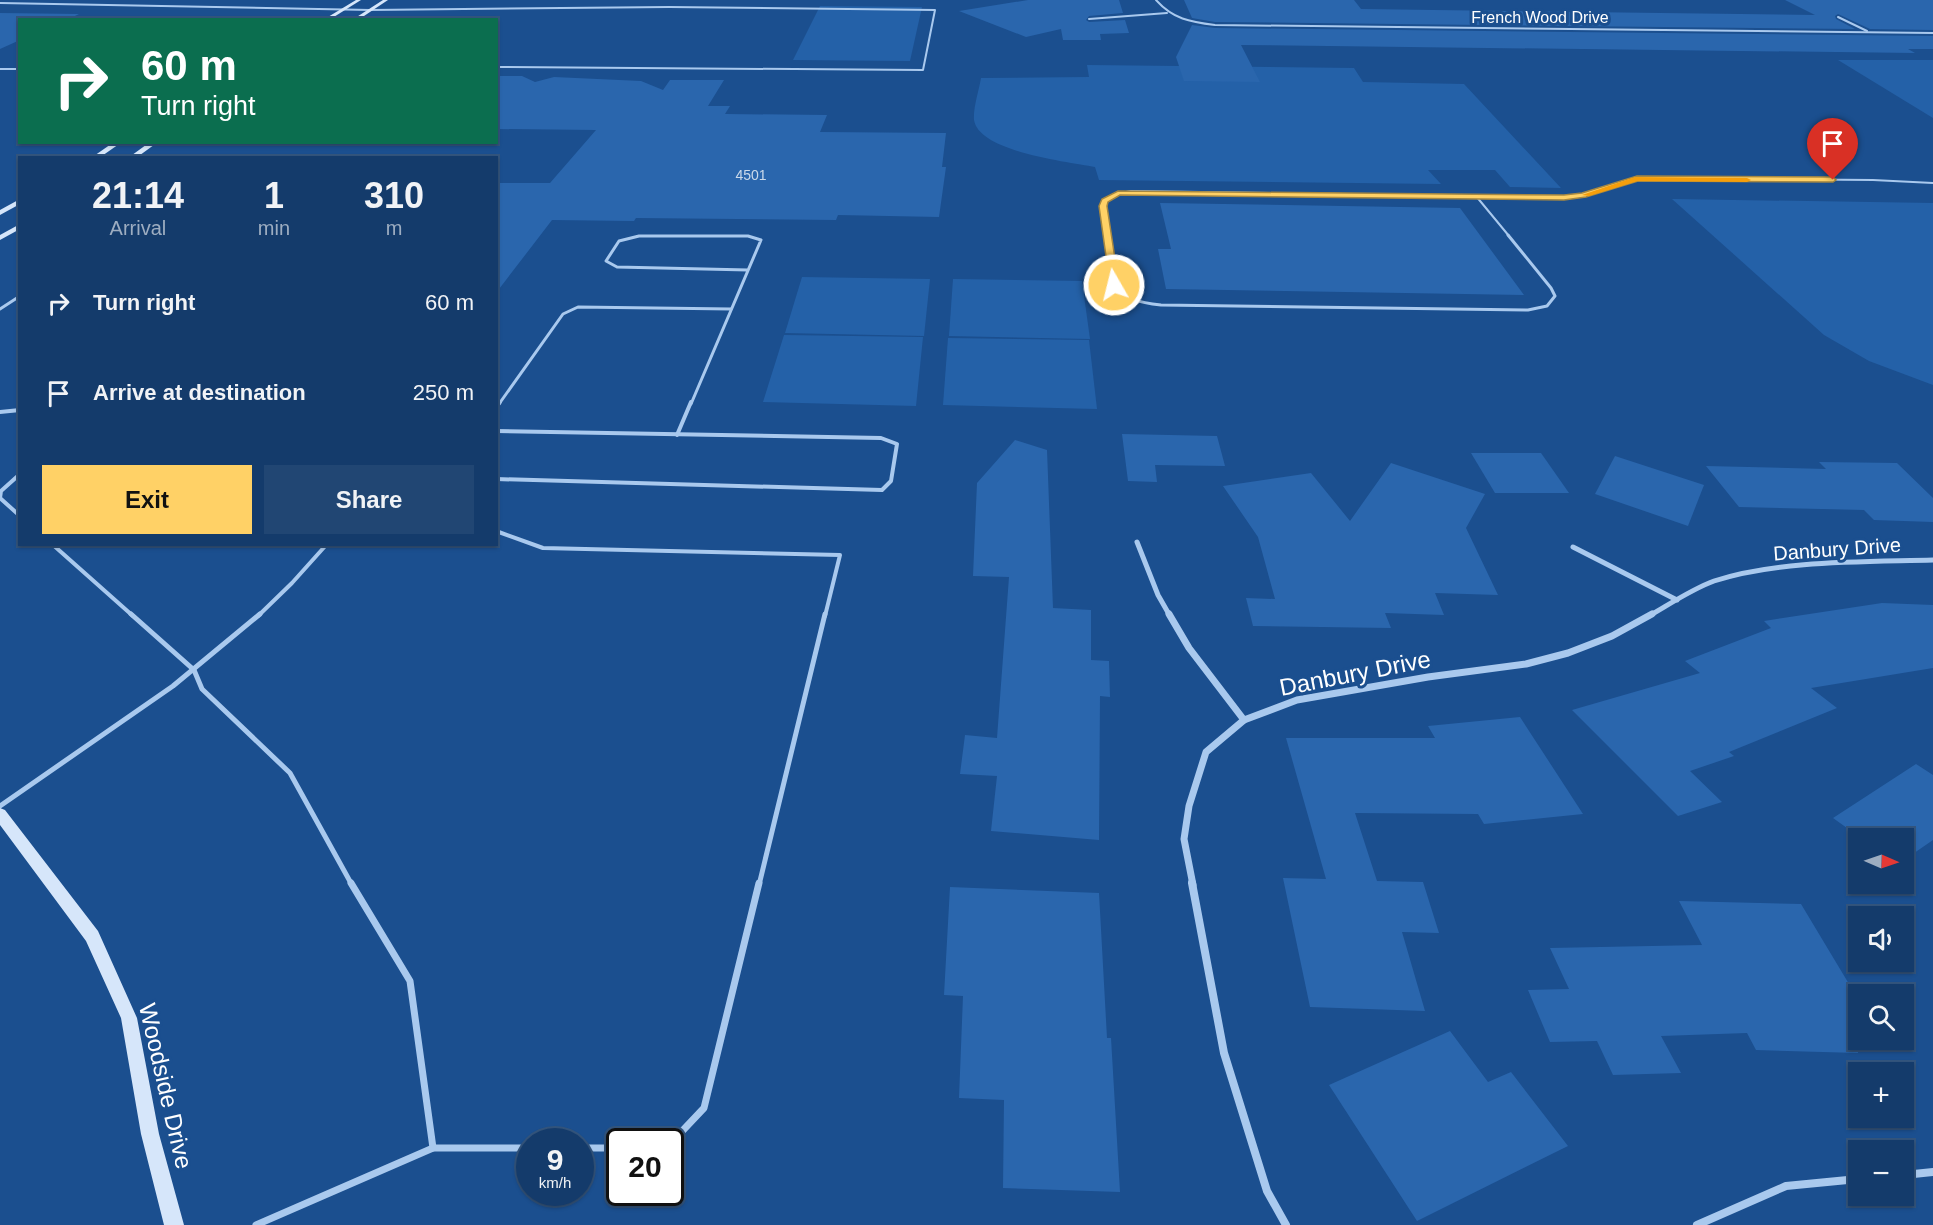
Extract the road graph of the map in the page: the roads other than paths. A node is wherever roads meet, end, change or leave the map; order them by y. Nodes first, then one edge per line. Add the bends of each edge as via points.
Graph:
1 (359, 0) edge
2 (386, 0) edge
3 (1155, 0) edge
4 (0, 3) edge
5 (343, 9) junction
6 (370, 10) junction
7 (1167, 13) junction
8 (1838, 16) dead end
9 (328, 18) edge
10 (357, 18) edge
11 (1089, 19) dead end
12 (1870, 32) junction
13 (1933, 33) edge
14 (498, 67) edge
15 (0, 69) edge
16 (18, 69) edge
17 (116, 144) edge
18 (152, 144) edge
19 (97, 156) edge
20 (134, 156) edge
21 (1933, 183) edge
22 (1476, 196) junction
23 (18, 202) edge
24 (0, 213) edge
25 (18, 227) edge
26 (0, 238) edge
27 (748, 270) junction
28 (18, 297) edge
29 (0, 309) edge
30 (731, 309) junction
31 (498, 405) edge
32 (18, 410) edge
33 (0, 412) edge
34 (498, 431) edge
35 (677, 435) junction
36 (18, 476) edge
37 (498, 479) edge
38 (18, 514) edge
39 (498, 532) edge
40 (1137, 542) dead end
41 (54, 546) edge
42 (325, 546) edge
43 (1573, 547) dead end
44 (1933, 560) edge
45 (1677, 600) junction
46 (194, 670) junction
47 (1244, 720) junction
48 (0, 806) edge
49 (0, 814) edge
50 (684, 1129) edge
51 (433, 1148) junction
52 (516, 1148) edge
53 (1933, 1172) edge
54 (1914, 1174) edge
55 (1848, 1180) edge
56 (174, 1225) edge
57 (256, 1225) edge
58 (1286, 1225) edge
59 (1697, 1225) edge

1 - 5 main road
2 - 6 main road
3 - 7 street, French Wood Drive
4 - 5 street
5 - 6 street
5 - 9 main road
6 - 10 main road
6 - 14 lane via 935,10 923,70
7 - 11 street
7 - 12 street, French Wood Drive via 1189,22 1215,25
8 - 12 street
12 - 13 street, French Wood Drive
15 - 16 street
17 - 19 main road
18 - 20 main road
21 - 22 lane via 1637,178 1574,196
22 - 22 lane via 1131,191 1111,196 1103,206 1114,285 1137,302 1528,310 1548,306 1555,296 1551,288
23 - 24 main road
25 - 26 main road
27 - 27 lane via 761,240 748,236 639,236 619,241 606,261 617,267
27 - 30 lane
28 - 29 lane
30 - 31 lane via 578,307 563,314
30 - 35 lane
32 - 33 lane
34 - 35 lane
35 - 37 lane via 881,438 897,444 891,481 882,490
36 - 38 lane via 1,490 0,498
39 - 50 lane via 543,548 840,555 704,1108
40 - 47 street via 1158,596 1189,648
41 - 46 lane
42 - 46 lane via 272,605
43 - 45 street
44 - 45 street, Danbury Drive via 1823,564 1740,573 1711,582
45 - 47 street, Danbury Drive via 1612,636 1568,653 1526,664 1297,700
46 - 48 lane
46 - 51 lane via 202,689 290,773 410,981
47 - 58 street, Danbury Drive via 1206,752 1189,806 1184,839 1224,1053 1267,1191
49 - 56 main road, Woodside Drive via 92,936 129,1018 150,1134
51 - 52 lane
51 - 57 lane
53 - 54 street
55 - 59 street via 1786,1186

